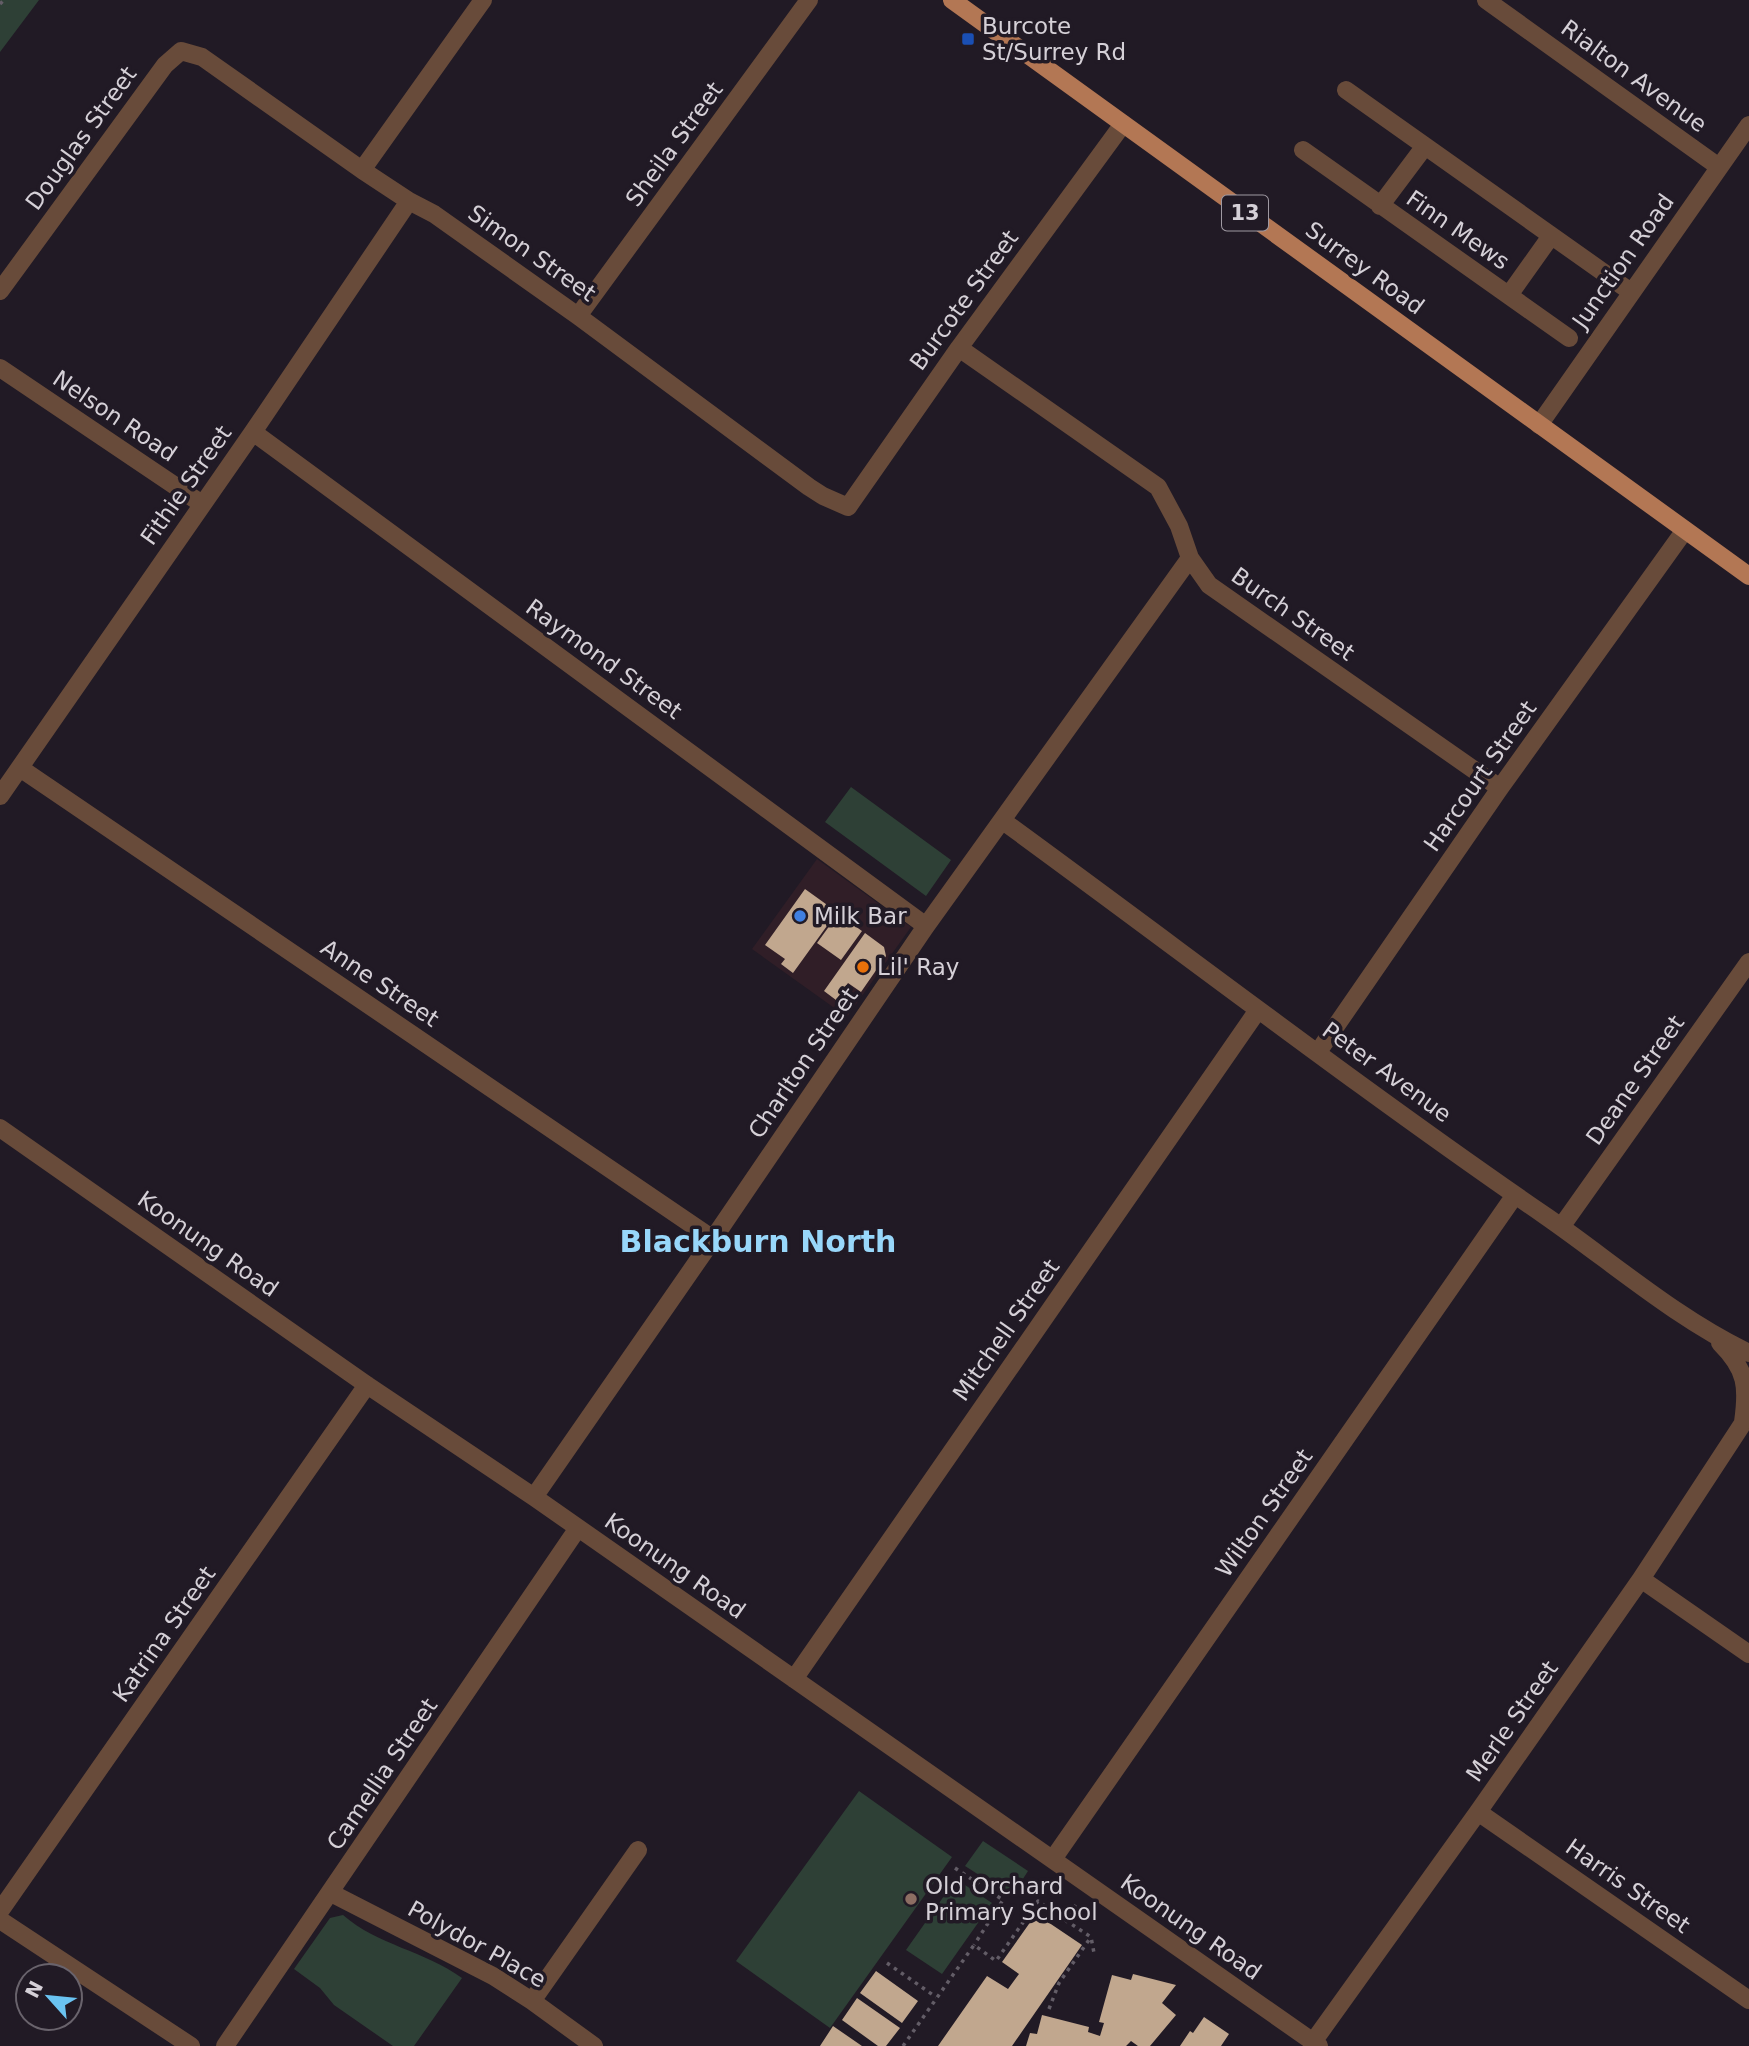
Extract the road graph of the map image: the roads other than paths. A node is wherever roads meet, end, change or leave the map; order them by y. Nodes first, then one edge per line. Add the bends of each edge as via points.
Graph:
1 (483, 0) edge
2 (809, 0) edge
3 (952, 0) edge
4 (1486, 0) edge
5 (181, 51) joint
6 (1346, 90) dead end
7 (1123, 124) junction
8 (1749, 125) edge
9 (1424, 146) junction
10 (1303, 150) dead end
11 (1719, 167) junction
12 (362, 170) junction
13 (410, 201) junction
14 (1380, 206) junction
15 (1551, 236) junction
16 (0, 291) edge
17 (1631, 292) junction
18 (1509, 295) junction
19 (578, 316) junction
20 (1569, 338) dead end
21 (959, 348) junction
22 (0, 368) edge
23 (1539, 425) junction
24 (253, 432) junction
25 (202, 504) junction
26 (848, 507) joint
27 (1685, 530) junction
28 (1190, 558) junction
29 (1749, 576) edge
30 (20, 768) junction
31 (1500, 789) junction
32 (0, 796) edge
33 (1003, 821) junction
34 (926, 926) junction
35 (1749, 962) edge
36 (1258, 1010) junction
37 (1318, 1052) junction
38 (0, 1128) edge
39 (1515, 1195) junction
40 (1561, 1227) junction
41 (713, 1239) junction
42 (1709, 1332) junction
43 (1749, 1353) edge
44 (367, 1385) junction
45 (1746, 1418) edge
46 (534, 1497) junction
47 (578, 1528) junction
48 (1641, 1579) junction
49 (1749, 1654) edge
50 (794, 1679) junction
51 (1478, 1812) junction
52 (638, 1850) dead end
53 (1053, 1859) junction
54 (331, 1893) junction
55 (0, 1911) edge
56 (0, 1920) edge
57 (1749, 2000) edge
58 (532, 2001) junction
59 (1316, 2044) edge
60 (191, 2046) edge
61 (225, 2046) edge
62 (593, 2046) edge

1 - 12 street
2 - 19 street, Sheila Street
3 - 7 main road, Surrey Road / 13
4 - 11 street, Rialton Avenue
5 - 12 street, Simon Street via 202,57
5 - 16 street, Douglas Street via 165,65
6 - 9 street
7 - 21 street, Burcote Street
7 - 23 main road, Surrey Road / 13
8 - 11 street, Junction Road
9 - 14 street, Finn Mews
9 - 15 street
10 - 14 street, Finn Mews
11 - 17 street, Junction Road
12 - 13 street, Simon Street
13 - 19 street, Simon Street
13 - 24 street, Fithie Street
14 - 18 street, Finn Mews
15 - 17 street
15 - 18 street, Finn Mews
17 - 23 street, Junction Road
18 - 20 street, Finn Mews
19 - 26 street, Simon Street via 809,487
21 - 26 street, Burcote Street
21 - 28 street, Burch Street via 1158,487
22 - 25 street, Nelson Road
23 - 27 main road, Surrey Road / 13
24 - 25 street, Fithie Street
24 - 34 street, Raymond Street
25 - 30 street, Fithie Street
27 - 29 main road, Surrey Road / 13
27 - 31 street, Harcourt Street
28 - 31 street, Burch Street via 1209,585
28 - 33 street, Charlton Street
30 - 32 street, Fithie Street
30 - 41 street, Anne Street
31 - 37 street, Harcourt Street
33 - 34 street, Charlton Street
33 - 36 street, Peter Avenue
34 - 41 street, Charlton Street
35 - 40 street, Deane Street
36 - 37 street, Peter Avenue
36 - 50 street, Mitchell Street
37 - 39 street, Peter Avenue
38 - 44 street, Koonung Road
39 - 40 street, Peter Avenue
39 - 53 street, Wilton Street
40 - 42 street, Peter Avenue
41 - 46 street, Charlton Street
42 - 43 street, Peter Avenue
42 - 45 street, Merle Street via 1740,1368 1747,1393
44 - 46 street, Koonung Road
44 - 55 street, Katrina Street
45 - 48 street, Merle Street
46 - 47 street, Koonung Road
47 - 50 street, Koonung Road
47 - 54 street, Camellia Street
48 - 49 street
48 - 51 street, Merle Street
50 - 53 street, Koonung Road
51 - 57 street, Harris Street
51 - 59 street, Merle Street
52 - 58 street
53 - 59 street, Koonung Road
54 - 58 street, Polydor Place via 493,1976
54 - 61 street, Camellia Street
56 - 60 street
58 - 62 street, Polydor Place

